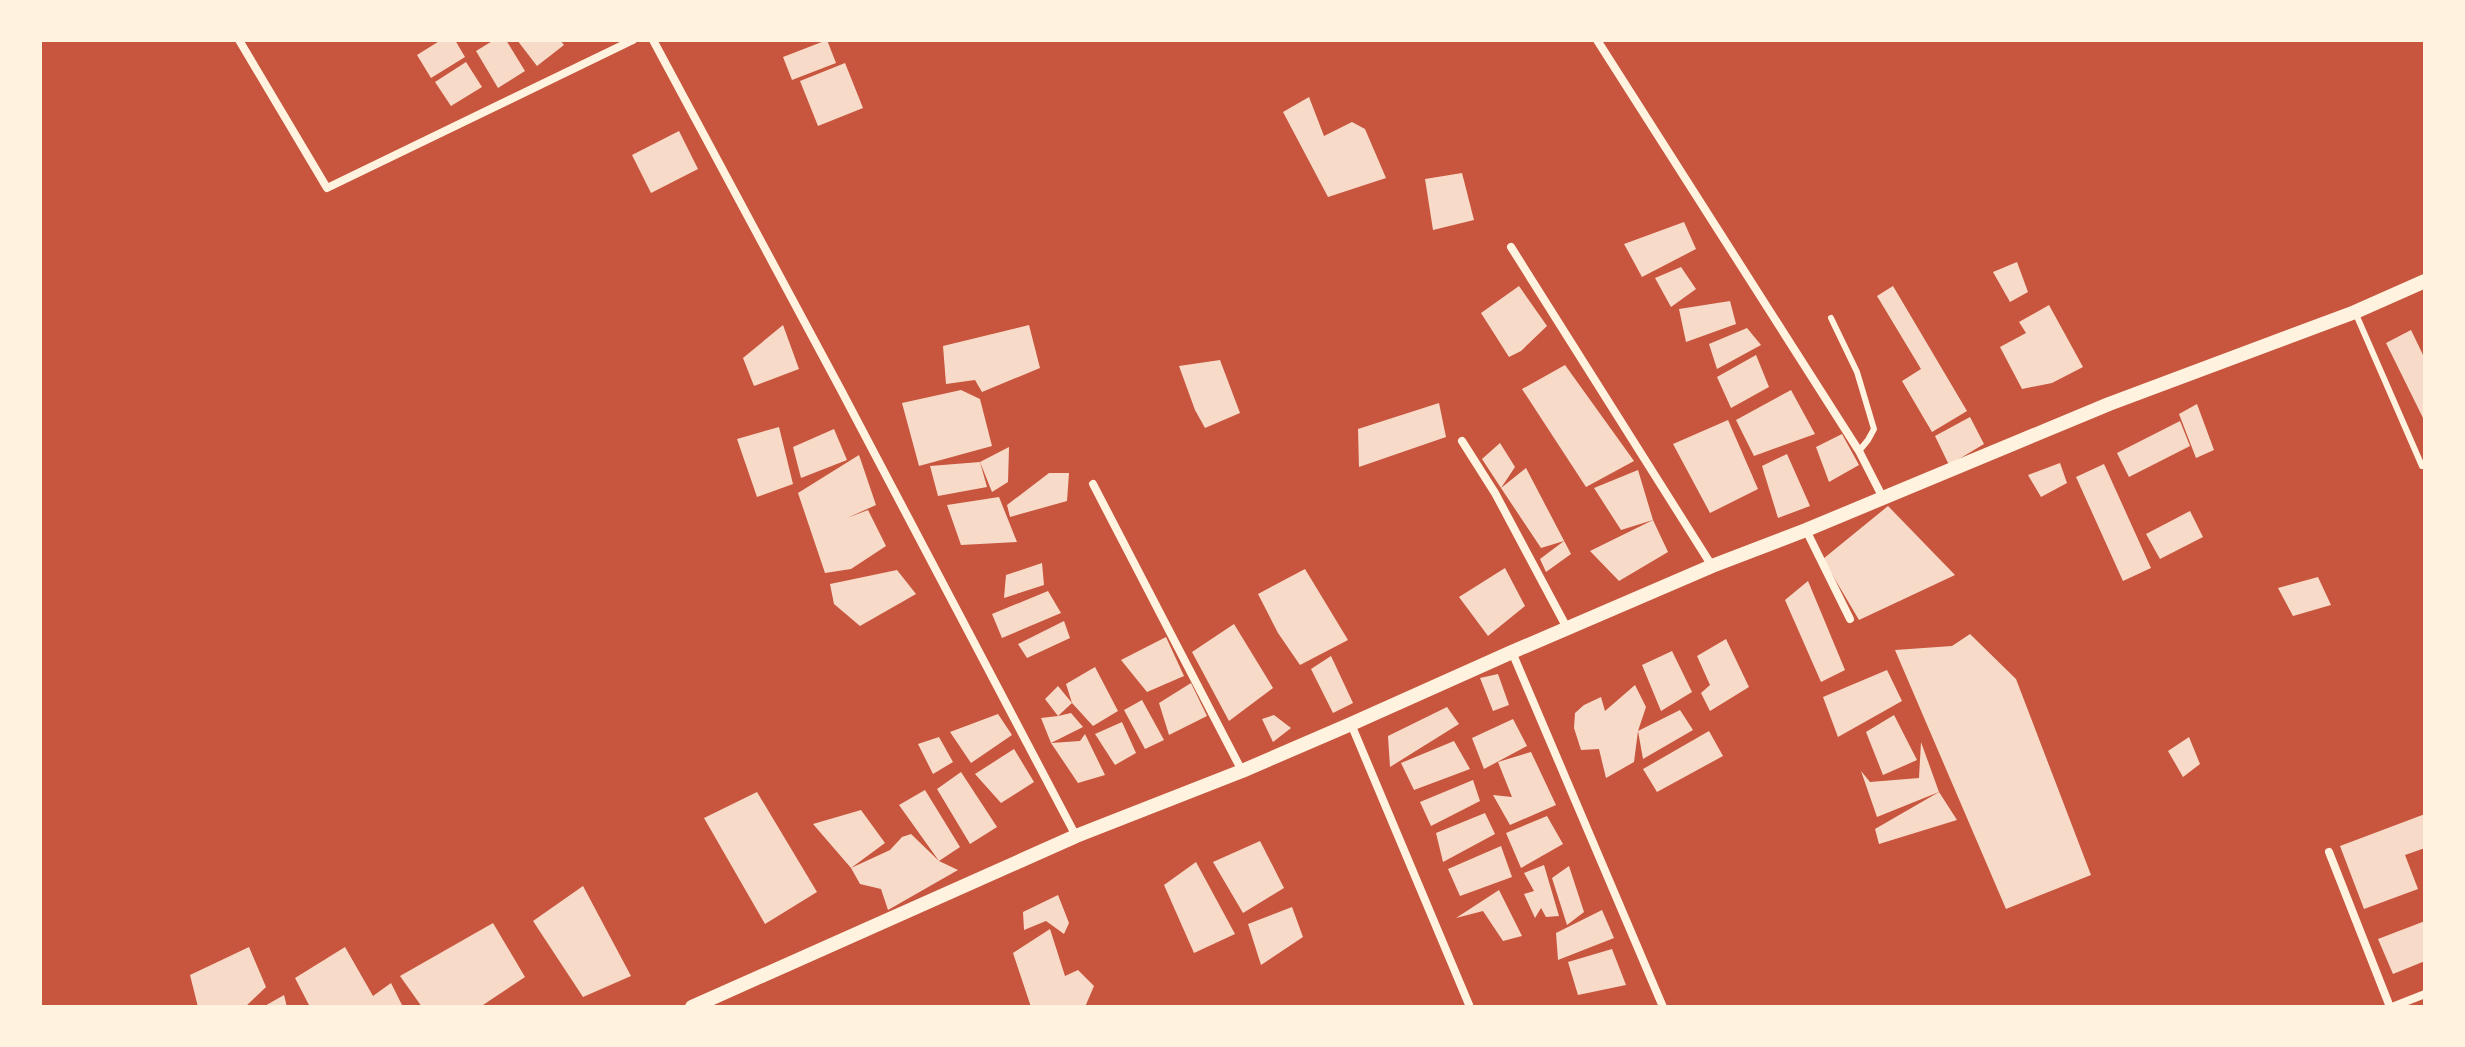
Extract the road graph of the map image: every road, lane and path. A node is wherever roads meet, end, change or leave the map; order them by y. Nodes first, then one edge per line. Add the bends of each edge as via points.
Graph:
1 (239, 40) edge
2 (633, 40) edge
3 (653, 40) edge
4 (1597, 40) edge
5 (1511, 247) dead end
6 (2425, 281) edge
7 (2355, 312) junction
8 (1831, 318) dead end
9 (1462, 441) dead end
10 (1859, 451) junction
11 (2422, 466) dead end
12 (1093, 484) dead end
13 (1883, 498) junction
14 (1806, 530) junction
15 (1712, 566) junction
16 (1850, 619) dead end
17 (1567, 628) junction
18 (1512, 652) junction
19 (1351, 724) junction
20 (1242, 771) junction
21 (1076, 836) junction
22 (2329, 852) dead end
23 (2425, 994) edge
24 (692, 1007) edge
25 (1470, 1007) edge
26 (1663, 1007) edge
27 (2391, 1007) edge

1 - 2 street via 327,188
3 - 21 street
4 - 10 street
5 - 15 street
6 - 7 street
7 - 11 lane
7 - 13 street via 2109,404
8 - 10 lane via 1857,372 1874,429
9 - 17 street
10 - 13 street
12 - 20 street
13 - 14 street
14 - 15 street
14 - 16 street
15 - 17 street
17 - 18 street
18 - 19 street
18 - 26 street
19 - 20 street
19 - 25 street
20 - 21 street
21 - 24 street
22 - 27 street
23 - 27 street

